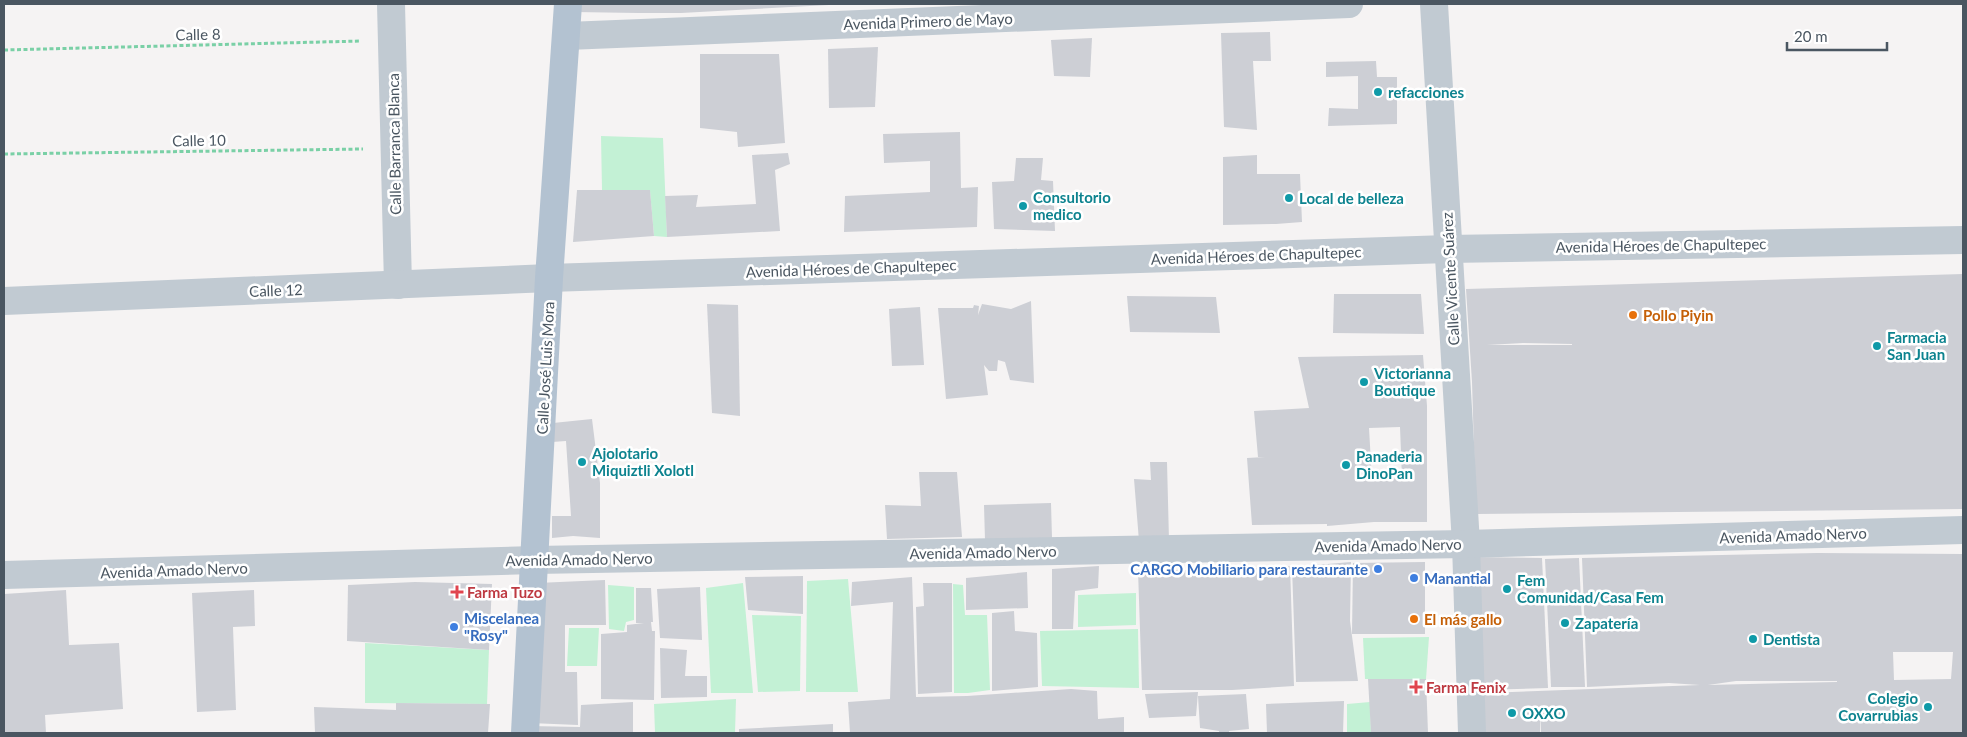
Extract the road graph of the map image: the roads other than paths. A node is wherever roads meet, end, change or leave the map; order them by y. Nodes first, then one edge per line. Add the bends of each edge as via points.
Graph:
1 (391, 4) edge
2 (568, 4) edge
3 (1349, 4) edge
4 (1434, 4) edge
5 (567, 36) junction
6 (1963, 240) edge
7 (1448, 249) junction
8 (549, 278) junction
9 (398, 285) junction
10 (4, 301) edge
11 (1963, 530) edge
12 (1466, 544) junction
13 (535, 560) junction
14 (4, 575) edge
15 (525, 733) edge
16 (1472, 733) edge

1 - 9 street, Calle Barranca Blanca
2 - 5 main road, Calle José Luis Mora
3 - 5 street, Avenida Primero de Mayo
4 - 7 street, Calle Vicente Suárez
5 - 8 main road, Calle José Luis Mora
6 - 7 street, Avenida Héroes de Chapultepec
7 - 8 street, Avenida Héroes de Chapultepec
7 - 12 street, Calle Vicente Suárez
8 - 9 street, Calle 12
8 - 13 main road, Calle José Luis Mora
9 - 10 street, Calle 12
11 - 12 street, Avenida Amado Nervo
12 - 13 street, Avenida Amado Nervo
12 - 16 street, Calle Vicente Suárez
13 - 14 street, Avenida Amado Nervo
13 - 15 main road, Calle José Luis Mora

